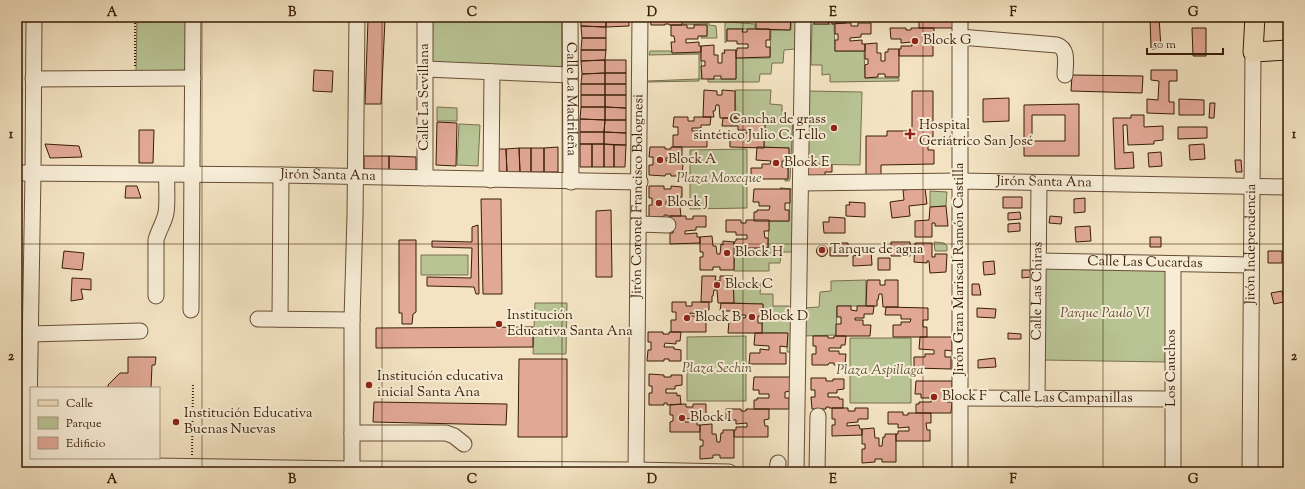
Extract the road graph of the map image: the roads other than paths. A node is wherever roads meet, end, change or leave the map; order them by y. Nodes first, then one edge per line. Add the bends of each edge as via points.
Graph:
1 (34, 17) edge
2 (193, 17) edge
3 (357, 17) edge
4 (425, 17) edge
5 (570, 17) edge
6 (640, 17) edge
7 (803, 17) edge
8 (960, 17) edge
9 (1255, 17) edge
10 (960, 37) junction
11 (1288, 50) edge
12 (1253, 52) junction
13 (426, 69) junction
14 (492, 72) junction
15 (570, 75) junction
16 (1065, 75) dead end
17 (193, 78) junction
18 (33, 79) junction
19 (17, 173) edge
20 (33, 174) junction
21 (167, 175) junction
22 (192, 175) junction
23 (281, 175) junction
24 (355, 177) junction
25 (425, 178) junction
26 (491, 180) junction
27 (960, 181) junction
28 (571, 182) junction
29 (640, 182) junction
30 (801, 183) junction
31 (1039, 183) junction
32 (1252, 186) junction
33 (1288, 188) edge
34 (639, 224) junction
35 (668, 225) dead end
36 (1039, 261) junction
37 (1173, 264) junction
38 (1251, 265) junction
39 (156, 296) dead end
40 (191, 310) dead end
41 (258, 319) dead end
42 (280, 319) junction
43 (352, 320) junction
44 (140, 331) dead end
45 (30, 334) junction
46 (960, 398) junction
47 (1037, 399) junction
48 (1172, 399) junction
49 (818, 416) dead end
50 (352, 433) junction
51 (464, 444) dead end
52 (24, 466) edge
53 (108, 468) edge
54 (352, 471) edge
55 (636, 471) edge
56 (729, 472) edge
57 (796, 472) edge
58 (817, 472) edge
59 (960, 472) edge
60 (1173, 472) edge
61 (1250, 472) edge

1 - 18 street
2 - 17 street
3 - 24 street
4 - 13 street, Calle La Sevillana
5 - 15 street, Calle La Madrileña
6 - 29 street, Jirón Coronel Francisco Bolognesi via 646,37
7 - 30 street
8 - 10 street, Jirón Gran Mariscal Ramón Castilla
9 - 12 main road, Jirón Independencia
10 - 16 street via 1057,45 1064,49
10 - 27 street, Jirón Gran Mariscal Ramón Castilla via 956,68
11 - 12 main road
12 - 32 street, Jirón Independencia
13 - 14 street
13 - 25 street, Calle La Sevillana
14 - 15 street
14 - 26 street
15 - 28 street, Calle La Madrileña
17 - 18 street
17 - 22 street
18 - 20 street
19 - 20 street, Jirón Santa Ana
20 - 21 street, Jirón Santa Ana
20 - 45 street
21 - 22 street, Jirón Santa Ana
21 - 39 street via 166,212 156,240
22 - 23 street, Jirón Santa Ana
22 - 40 street
23 - 24 street, Jirón Santa Ana
23 - 42 street
24 - 25 street, Jirón Santa Ana
24 - 43 street
25 - 26 street, Jirón Santa Ana
26 - 28 street, Jirón Santa Ana
27 - 30 street, Jirón Santa Ana via 883,186
27 - 31 street, Jirón Santa Ana
27 - 46 street, Jirón Gran Mariscal Ramón Castilla via 954,294
28 - 29 street, Jirón Santa Ana
29 - 34 street, Jirón Coronel Francisco Bolognesi
30 - 57 street
31 - 32 street, Jirón Santa Ana
31 - 36 street, Calle Las Chiras
32 - 33 street, Jirón Santa Ana
32 - 38 street, Jirón Independencia
34 - 35 street
34 - 55 street, Jirón Coronel Francisco Bolognesi via 642,419
36 - 37 street, Calle Las Cucardas
36 - 47 street, Calle Las Chiras
37 - 38 street, Calle Las Cucardas
37 - 48 street, Los Cauchos
38 - 61 street, Jirón Independencia
41 - 42 street
42 - 43 street
43 - 50 street
44 - 45 street
45 - 52 street
46 - 47 street, Calle Las Campanillas
46 - 59 street, Jirón Gran Mariscal Ramón Castilla
47 - 48 street, Calle Las Campanillas
48 - 60 street, Los Cauchos
49 - 58 street
50 - 51 street via 446,433
50 - 54 street
52 - 53 street
53 - 54 street via 192,466
54 - 55 street
55 - 56 street

